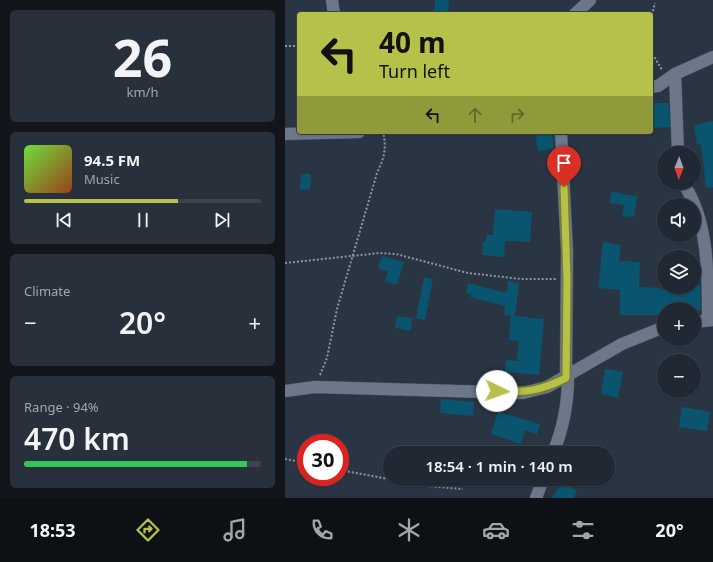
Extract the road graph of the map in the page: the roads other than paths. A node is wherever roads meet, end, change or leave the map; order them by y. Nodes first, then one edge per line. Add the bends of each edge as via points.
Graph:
1 (332, 0) edge
2 (589, 0) edge
3 (334, 12) edge
4 (577, 12) edge
5 (713, 56) edge
6 (671, 77) junction
7 (653, 87) edge
8 (285, 134) edge
9 (297, 134) edge
10 (561, 134) edge
11 (677, 146) edge
12 (688, 190) edge
13 (711, 320) edge
14 (701, 321) edge
15 (657, 330) edge
16 (567, 377) junction
17 (285, 391) edge
18 (556, 446) edge
19 (540, 486) edge
20 (536, 498) edge

1 - 3 street
2 - 4 street
5 - 6 street
6 - 7 street
6 - 11 street
8 - 9 street
10 - 16 street via 567,279
12 - 13 street via 697,213 704,246
13 - 14 street
15 - 16 street via 622,344
16 - 17 street via 547,387 523,392 315,387
16 - 18 street via 568,401 562,432
19 - 20 street

